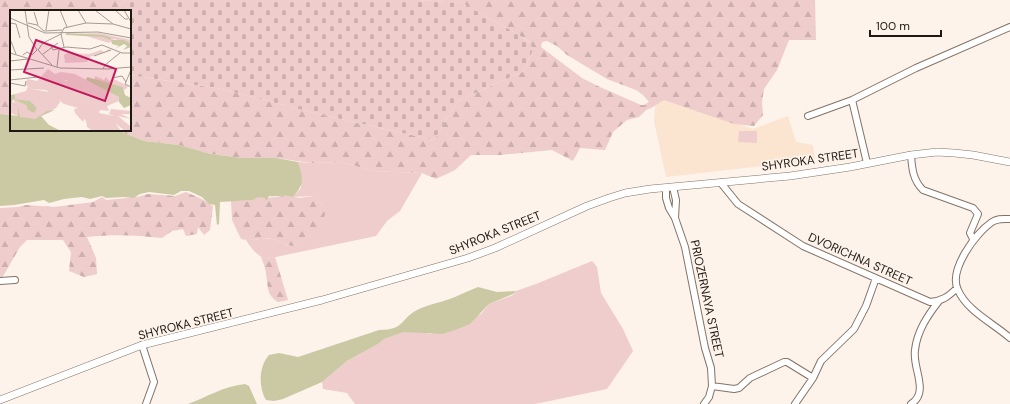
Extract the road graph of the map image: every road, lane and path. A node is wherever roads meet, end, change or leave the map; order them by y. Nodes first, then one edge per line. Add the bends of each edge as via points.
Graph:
1 (1010, 27) edge
2 (852, 100) junction
3 (808, 116) dead end
4 (911, 154) junction
5 (1010, 162) edge
6 (867, 163) junction
7 (721, 183) junction
8 (669, 188) junction
9 (1010, 219) edge
10 (973, 240) junction
11 (876, 278) junction
12 (15, 280) dead end
13 (0, 281) edge
14 (957, 288) junction
15 (940, 301) junction
16 (1010, 338) edge
17 (142, 345) junction
18 (813, 378) junction
19 (712, 386) junction
20 (0, 400) edge
21 (146, 404) edge
22 (704, 404) edge
23 (795, 404) edge
24 (911, 404) edge

1 - 2 street via 916,68
2 - 3 street
2 - 6 street
4 - 5 main road, SHYROKA STREET via 954,153
4 - 6 main road, SHYROKA STREET
4 - 10 street via 914,177 923,190 973,208 978,214 970,233
6 - 7 main road, SHYROKA STREET via 790,176
7 - 8 main road, SHYROKA STREET
7 - 11 street, DVORICHNA STREET via 738,204 803,246
8 - 17 main road, SHYROKA STREET via 626,193 609,198 462,260 322,300
8 - 19 street, PRIOZERNAYA STREET via 668,203 685,247 711,368
9 - 10 street via 992,222
10 - 14 street via 957,272
11 - 15 street, DVORICHNA STREET via 930,302
11 - 18 street via 854,329 820,361
12 - 13 street
14 - 15 street
14 - 16 street via 966,303
15 - 24 street via 919,331 914,352 920,391 917,399
17 - 20 main road, SHYROKA STREET
17 - 21 street via 154,382
18 - 19 street via 784,362 750,378 739,388
18 - 23 street
19 - 22 street

